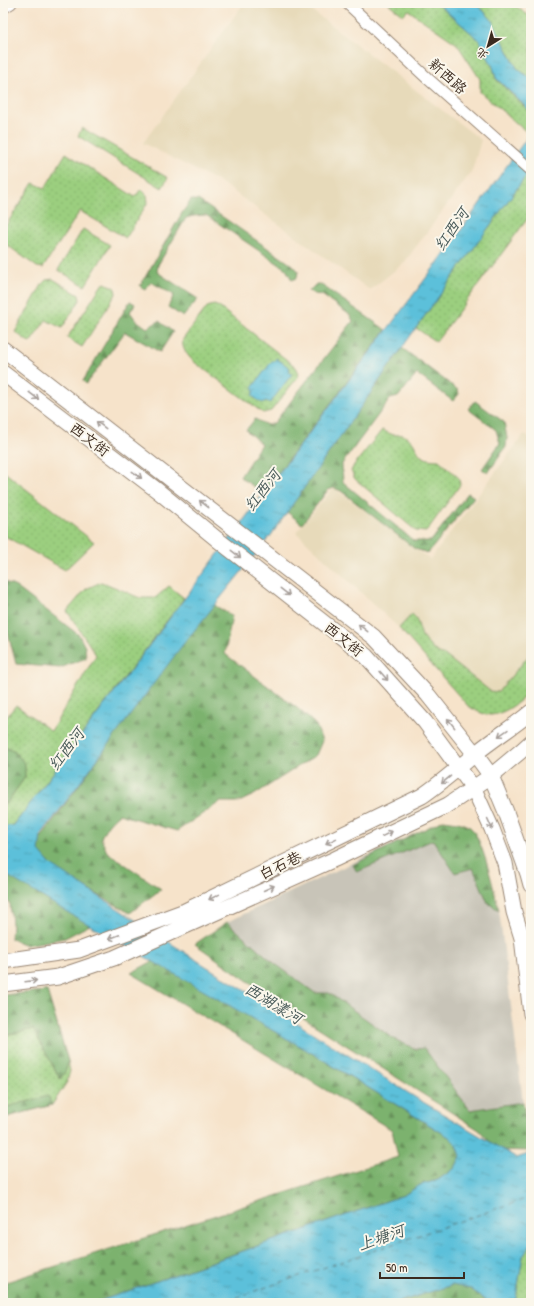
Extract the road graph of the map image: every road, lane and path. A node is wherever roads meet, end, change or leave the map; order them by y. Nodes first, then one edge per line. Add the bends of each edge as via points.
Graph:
1 (11, 3) edge
2 (347, 3) edge
3 (3, 8) edge
4 (531, 170) edge
5 (3, 349) edge
6 (3, 373) edge
7 (531, 712) edge
8 (531, 742) edge
9 (475, 754) junction
10 (459, 768) junction
11 (490, 776) junction
12 (474, 789) junction
13 (531, 885) edge
14 (3, 961) edge
15 (3, 984) edge
16 (531, 1014) edge

1 - 3 street
2 - 4 street, 新西路
9 -> 5 main road, 西文街 via 428,695 374,637
6 -> 10 main road, 西文街, bridge via 158,491 366,656 424,722
7 -> 9 main road, 白石巷
8 - 11 main road, 白石巷
9 - 10 main road, 白石巷
9 - 11 main road, 西文街
10 - 12 main road, 西文街
10 -> 14 main road, 白石巷 via 422,796 185,912 79,950
11 - 12 main road, 白石巷
11 - 13 main road, 西文街 via 506,812
15 -> 12 main road, 白石巷 via 58,978 114,958 382,837 448,805
12 -> 16 main road, 西文街 via 505,863 514,912 522,938

